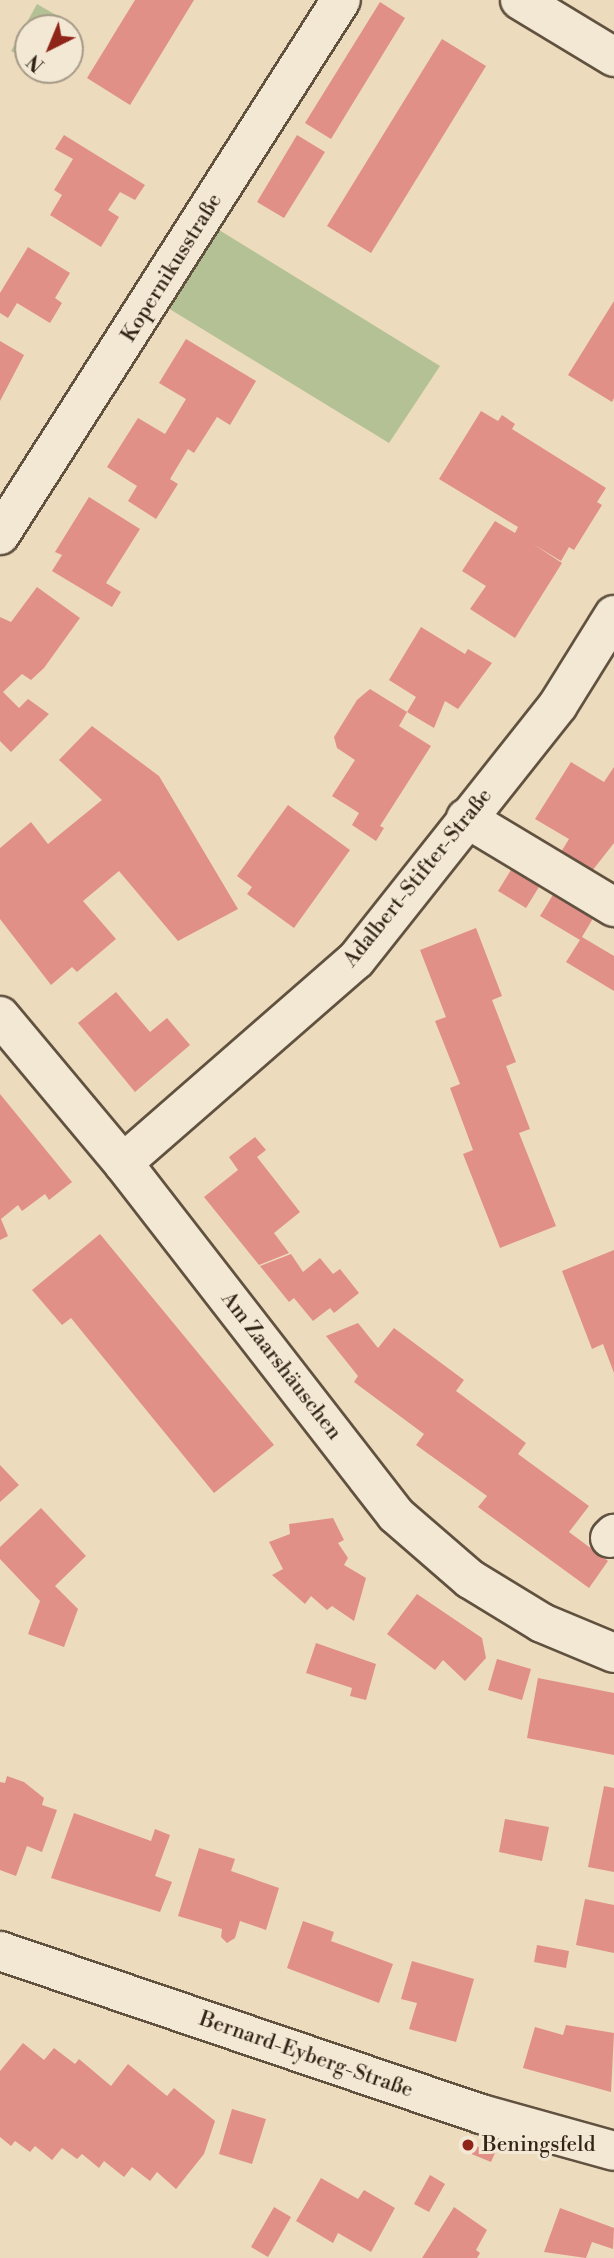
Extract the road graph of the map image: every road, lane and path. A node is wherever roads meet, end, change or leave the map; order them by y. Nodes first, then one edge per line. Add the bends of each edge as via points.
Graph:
1 (341, 0) edge
2 (520, 0) edge
3 (614, 57) edge
4 (0, 535) edge
5 (614, 615) edge
6 (466, 818) junction
7 (614, 907) edge
8 (0, 1016) edge
9 (123, 1163) junction
10 (614, 1653) edge
11 (0, 1951) edge
12 (614, 2151) edge

1 - 4 street, Kopernikusstraße
2 - 3 street
5 - 6 street, Adalbert-Stifter-Straße via 558,705
6 - 7 street
6 - 9 street, Adalbert-Stifter-Straße via 356,960
8 - 9 street, Am Zaarshäuschen
9 - 10 street, Am Zaarshäuschen via 396,1515 470,1579 542,1623
11 - 12 street, Bernard-Eyberg-Straße via 481,2114

